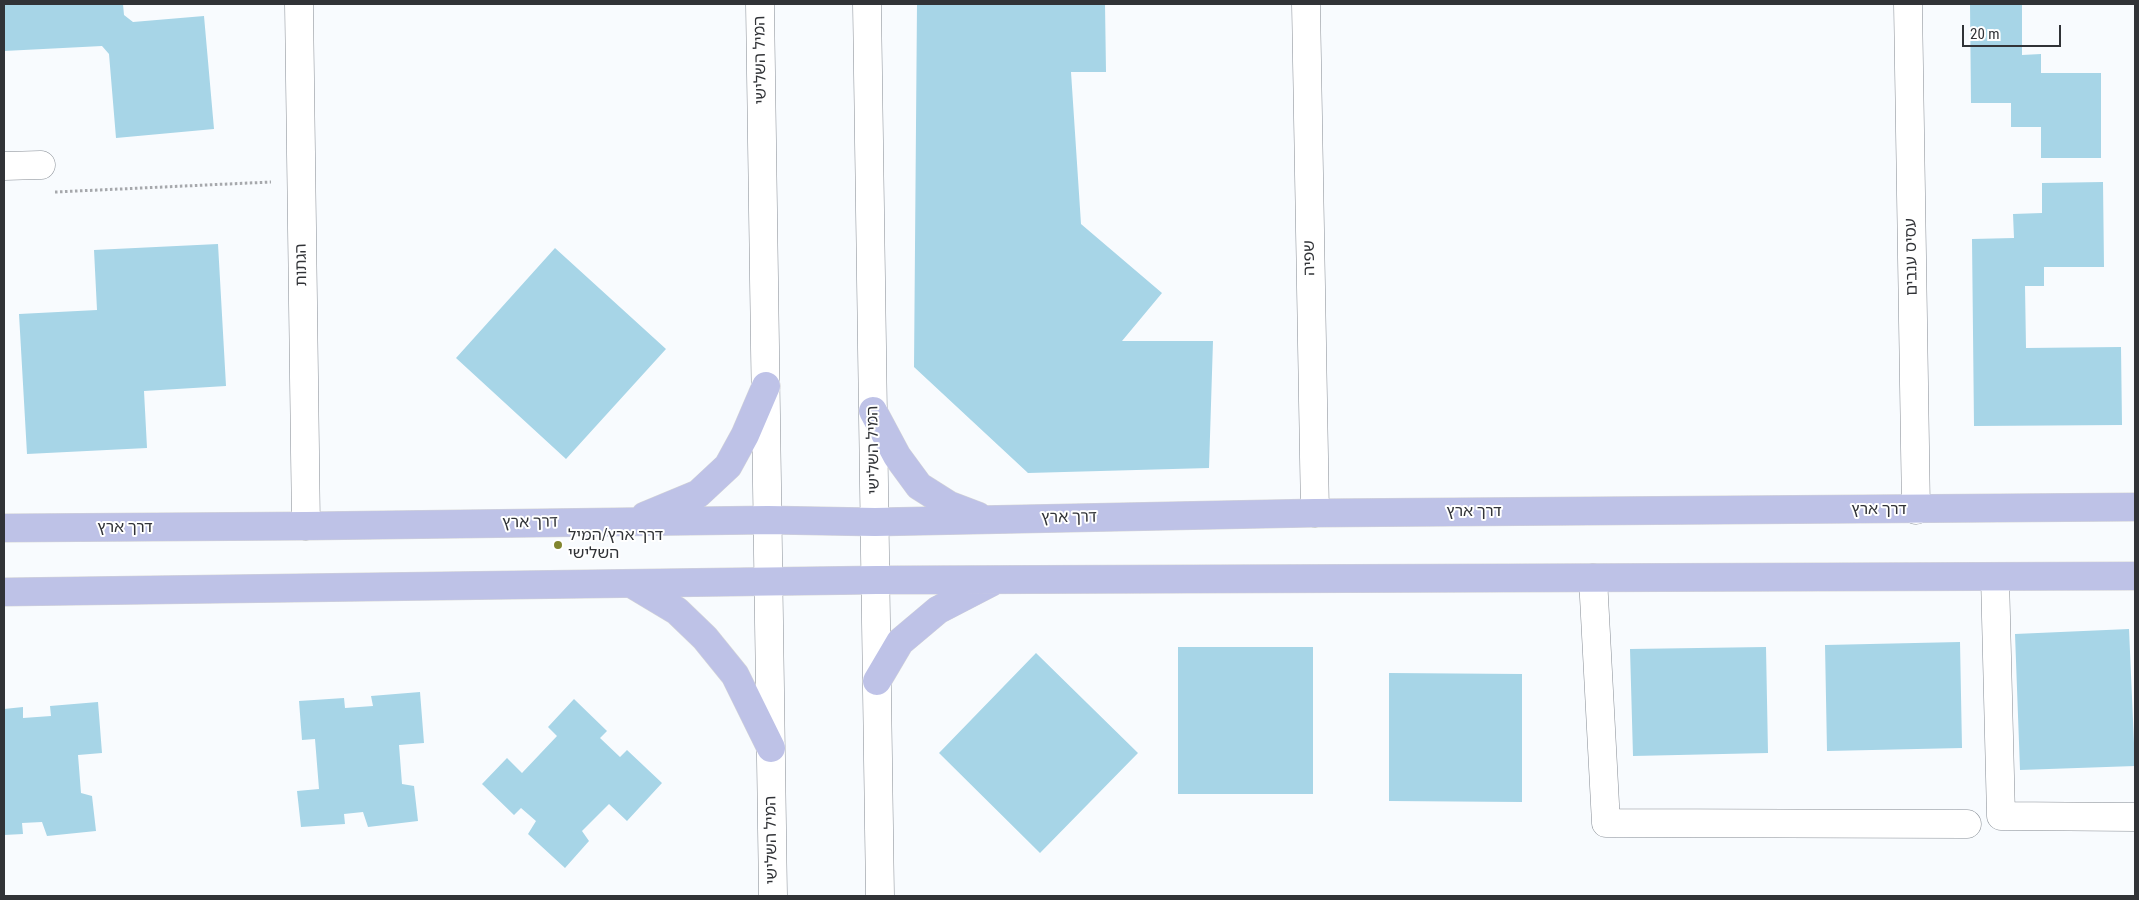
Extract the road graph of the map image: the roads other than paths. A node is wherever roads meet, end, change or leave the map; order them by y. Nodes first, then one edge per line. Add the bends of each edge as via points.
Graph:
1 (299, 4) edge
2 (760, 4) edge
3 (867, 4) edge
4 (1306, 4) edge
5 (1908, 4) edge
6 (41, 165) road end
7 (4, 166) edge
8 (766, 386) junction
9 (873, 410) junction
10 (2135, 507) edge
11 (1916, 510) junction
12 (1315, 513) junction
13 (768, 520) junction
14 (988, 520) junction
15 (632, 522) junction
16 (875, 522) junction
17 (306, 526) junction
18 (4, 528) edge
19 (2135, 576) edge
20 (1995, 577) junction
21 (1594, 578) junction
22 (876, 580) junction
23 (997, 580) junction
24 (769, 582) junction
25 (632, 584) junction
26 (4, 592) edge
27 (877, 681) junction
28 (771, 748) junction
29 (2135, 817) edge
30 (1967, 824) dead end
31 (773, 896) edge
32 (880, 896) edge

1 - 17 street, הגתות
2 - 8 street, המיל השלישי
3 - 9 street, המיל השלישי
4 - 12 street, שפיה
5 - 11 street, עסיס ענבים
6 - 7 street
8 - 13 street, המיל השלישי
8 - 15 main road via 728,466 698,494
9 - 14 main road via 896,456 919,486 949,505
9 - 16 street, המיל השלישי
10 - 11 main road, דרך ארץ
11 - 12 main road, דרך ארץ
12 - 14 main road, דרך ארץ
13 - 15 main road, דרך ארץ
13 - 16 main road, דרך ארץ
13 - 24 street, המיל השלישי
14 - 16 main road, דרך ארץ
15 - 17 main road, דרך ארץ
16 - 22 street, המיל השלישי
17 - 18 main road, דרך ארץ
19 - 20 main road
20 - 21 main road
20 - 29 street via 2000,816
21 - 23 main road
21 - 30 street via 1606,823
22 - 23 main road
22 - 24 main road
22 - 27 street, המיל השלישי
23 - 27 main road via 938,610 900,642
24 - 25 main road
24 - 28 street, המיל השלישי
25 - 26 main road
25 - 28 main road via 677,611 705,638 735,675
27 - 32 street, המיל השלישי
28 - 31 street, המיל השלישי

